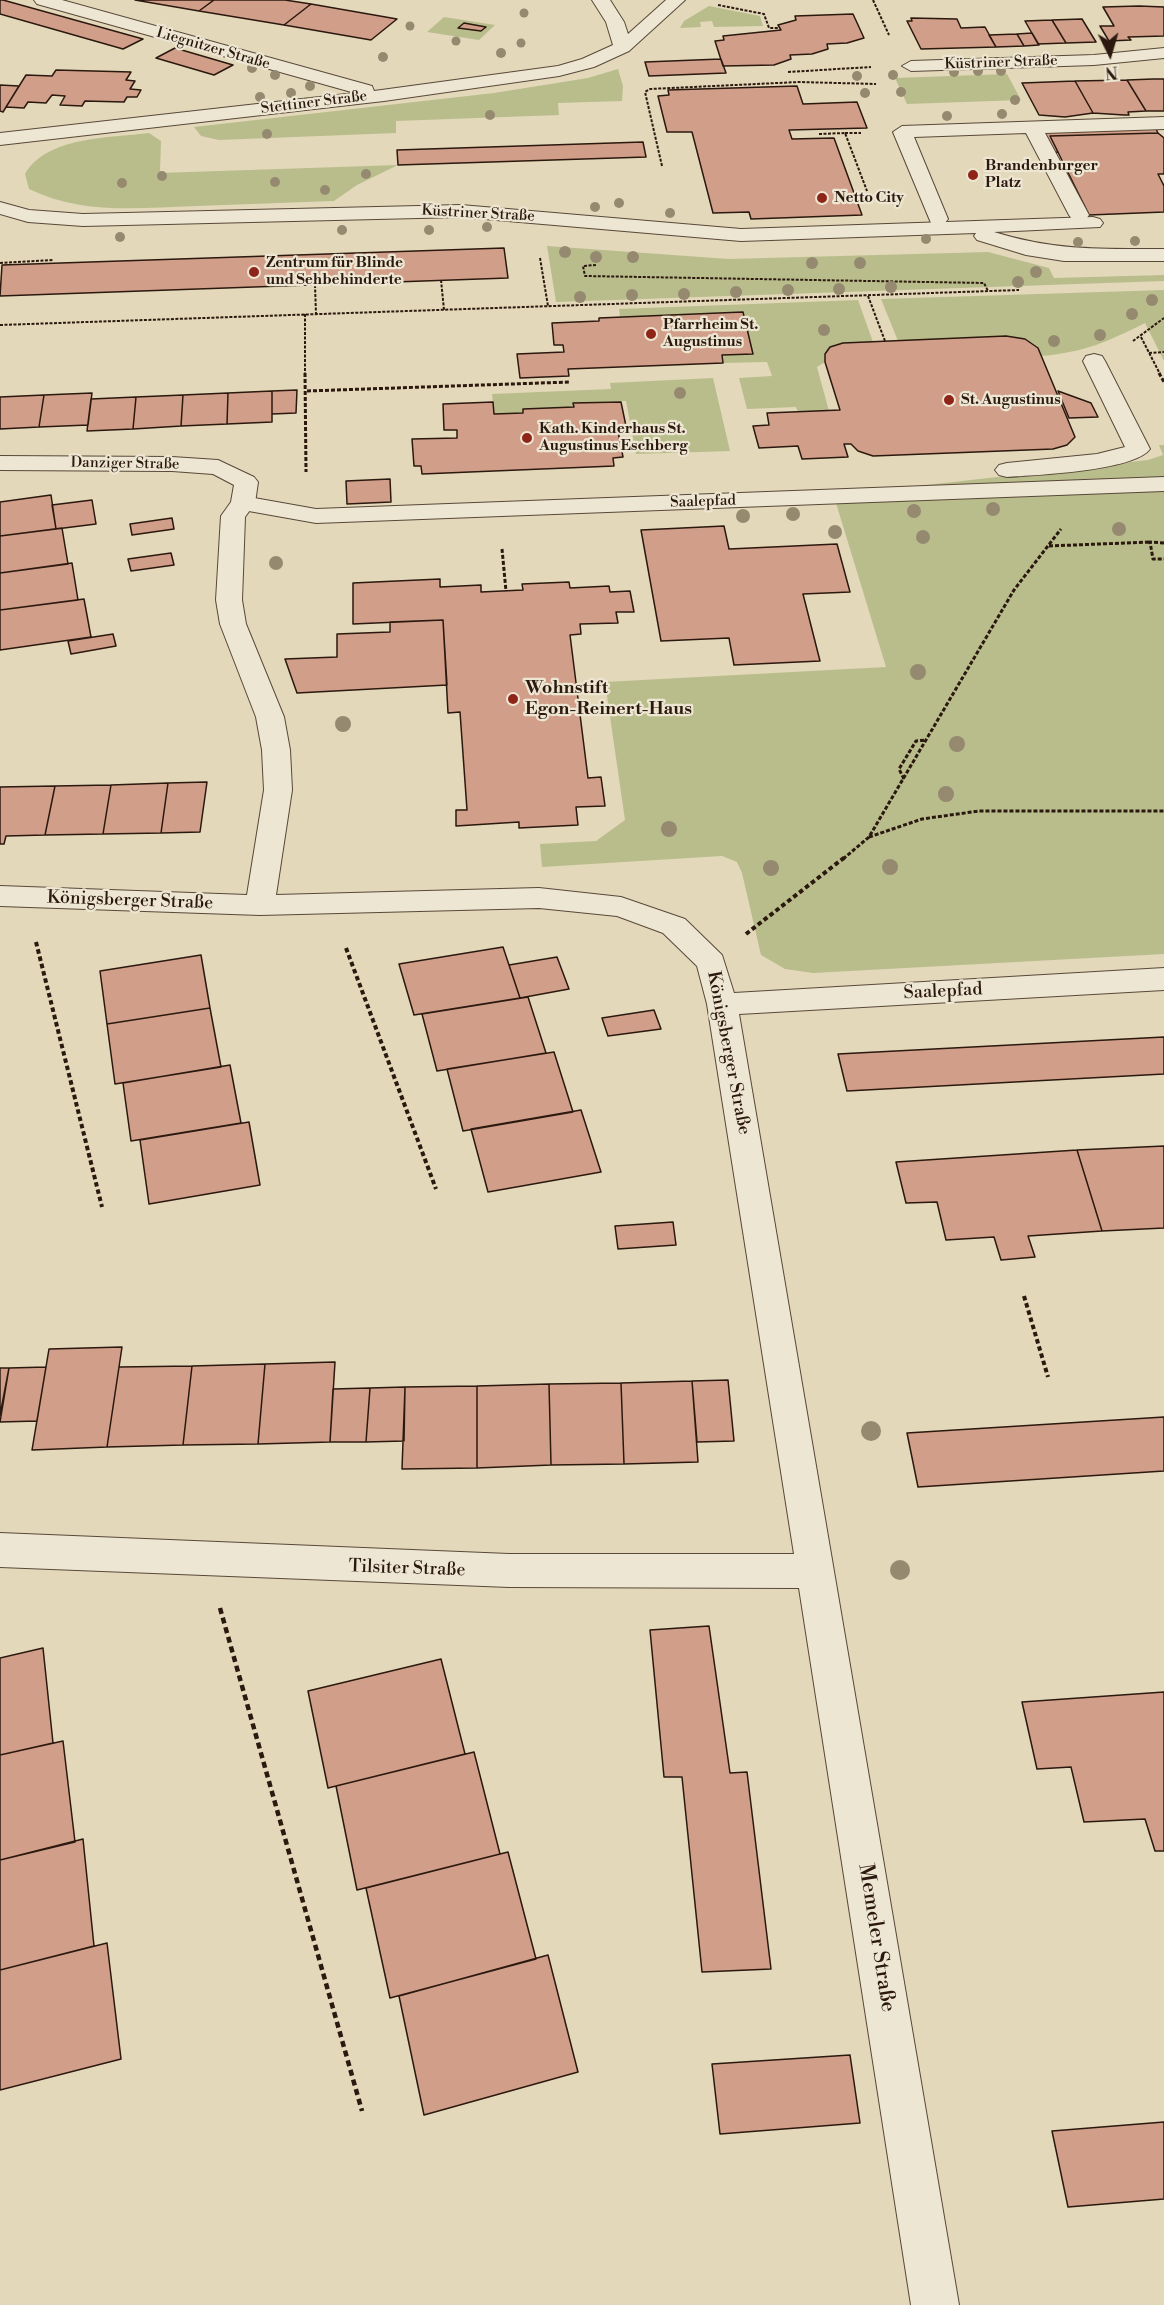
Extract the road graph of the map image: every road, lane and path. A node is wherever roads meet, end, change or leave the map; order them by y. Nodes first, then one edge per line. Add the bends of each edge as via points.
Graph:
1 (43, 0) edge
2 (601, 0) edge
3 (676, 0) edge
4 (718, 5) dead end
5 (779, 28) dead end
6 (623, 47) junction
7 (1164, 53) edge
8 (911, 66) dead end
9 (873, 67) dead end
10 (788, 72) dead end
11 (880, 84) dead end
12 (384, 95) junction
13 (1164, 123) edge
14 (1032, 127) junction
15 (861, 133) dead end
16 (819, 134) dead end
17 (845, 134) junction
18 (0, 139) edge
19 (856, 162) junction
20 (866, 162) dead end
21 (662, 166) dead end
22 (0, 208) edge
23 (947, 223) junction
24 (882, 231) junction
25 (1164, 255) edge
26 (540, 256) dead end
27 (592, 266) dead end
28 (441, 280) dead end
29 (315, 285) dead end
30 (1023, 290) dead end
31 (988, 291) junction
32 (868, 296) junction
33 (548, 306) junction
34 (444, 310) junction
35 (305, 314) junction
36 (316, 314) junction
37 (1164, 318) edge
38 (0, 325) edge
39 (885, 341) dead end
40 (1149, 352) junction
41 (1164, 352) edge
42 (1094, 361) dead end
43 (570, 382) dead end
44 (1164, 382) edge
45 (307, 391) junction
46 (306, 449) dead end
47 (0, 463) edge
48 (1164, 484) edge
49 (244, 493) junction
50 (831, 497) junction
51 (1067, 521) dead end
52 (1150, 542) junction
53 (1164, 543) edge
54 (1048, 546) junction
55 (1164, 559) edge
56 (927, 740) junction
57 (903, 779) junction
58 (1164, 811) edge
59 (869, 837) junction
60 (12, 897) edge
61 (260, 905) junction
62 (330, 905) junction
63 (711, 962) junction
64 (1164, 979) edge
65 (722, 1004) junction
66 (436, 1189) dead end
67 (102, 1207) dead end
68 (1024, 1296) dead end
69 (1048, 1377) dead end
70 (0, 1550) edge
71 (207, 1562) junction
72 (815, 1571) junction
73 (362, 2111) dead end
74 (935, 2305) edge

1 - 12 street, Liegnitzer Straße
2 - 6 street via 615,22
3 - 6 street, Stettiner Straße
4 - 5 path via 764,14 769,28
6 - 12 street, Stettiner Straße via 559,71
7 - 8 street, Küstriner Straße via 1094,60
9 - 10 path
11 - 21 path via 799,82 650,88 645,92
12 - 18 street, Stettiner Straße
13 - 14 street
14 - 23 street via 902,132
14 - 23 street, Küstriner Straße via 1086,219
15 - 17 path
16 - 17 path
17 - 19 path
19 - 20 path
19 - 24 path
22 - 24 street, Küstriner Straße via 28,216 83,220 461,211 697,233
23 - 24 street, Küstriner Straße
23 - 25 street, Küstriner Straße via 1026,249 1064,255
26 - 33 path
27 - 31 path via 584,266 585,276 984,283
28 - 34 path
29 - 36 path
30 - 31 path
31 - 32 path
32 - 33 path
32 - 39 path
33 - 34 path
34 - 36 path
35 - 36 path
35 - 38 path
35 - 45 path
37 - 40 path via 1141,337
40 - 41 path
40 - 44 path
42 - 50 street via 1137,449 1132,455 864,486
43 - 45 path
45 - 46 path
47 - 49 street, Danziger Straße via 218,467
48 - 50 street, Saalepfad
49 - 50 street, Saalepfad via 316,516
49 - 61 street via 233,516 230,600 233,624 270,717 278,790
51 - 54 path
52 - 53 path
52 - 54 path
52 - 55 path via 1153,559
54 - 56 path via 1014,590
56 - 57 path
56 - 57 path via 916,741 899,769
57 - 59 path
58 - 59 path via 979,811 922,819
59 - 63 path
60 - 61 street, Königsberger Straße
60 - 67 path
61 - 62 street, Königsberger Straße
62 - 63 street, Königsberger Straße via 539,898 621,907 674,927
62 - 66 path
63 - 65 street, Königsberger Straße
64 - 65 street, Saalepfad
65 - 72 street, Königsberger Straße
68 - 69 path
70 - 71 street, Tilsiter Straße
71 - 72 street, Tilsiter Straße via 456,1571
71 - 73 path
72 - 74 street, Memeler Straße

